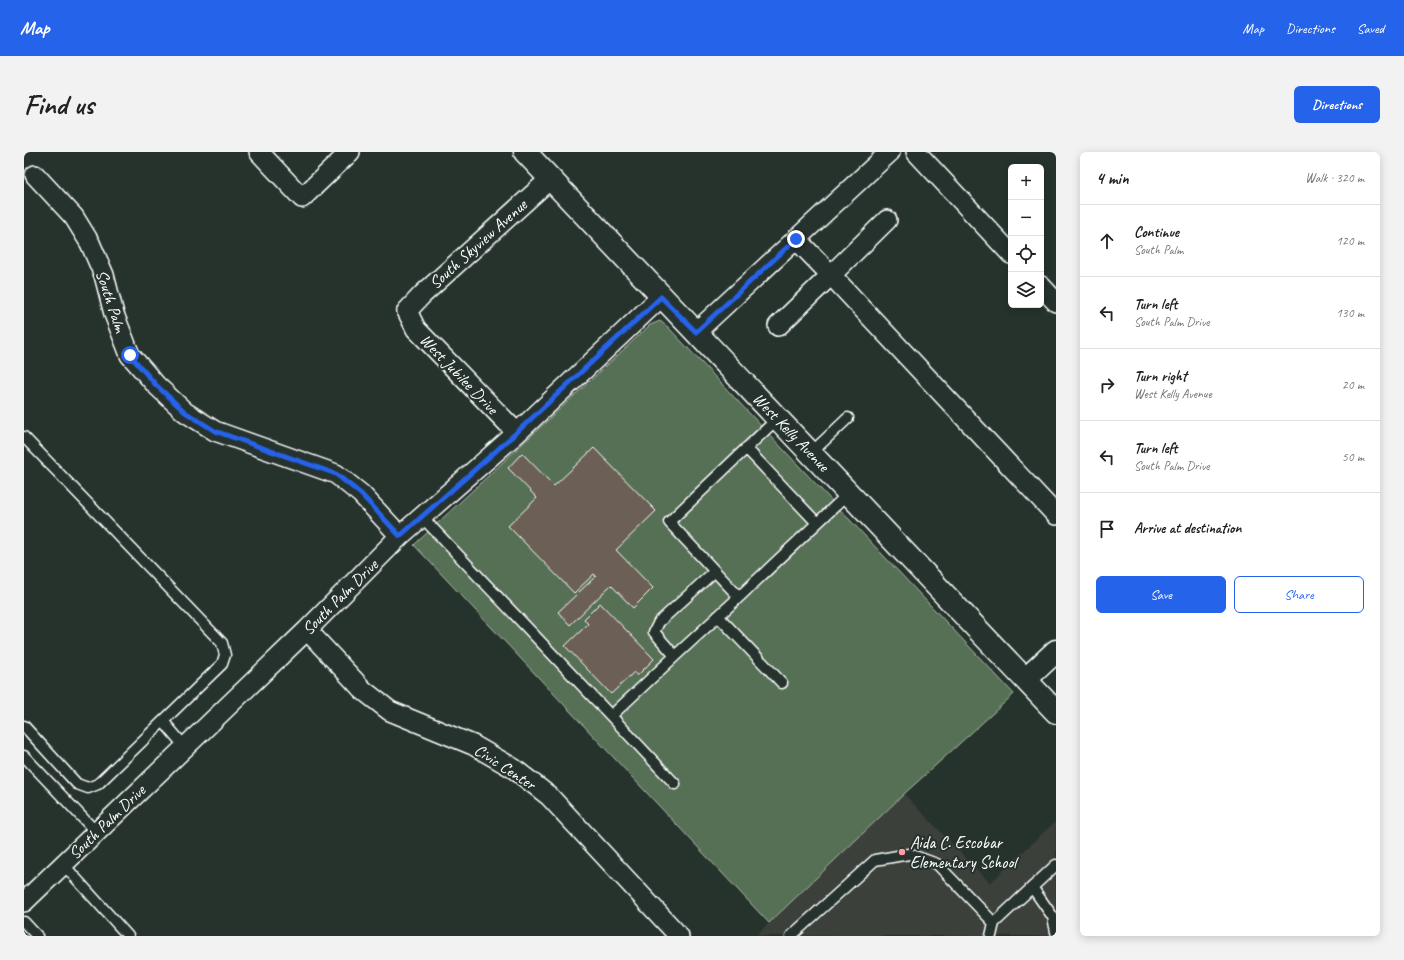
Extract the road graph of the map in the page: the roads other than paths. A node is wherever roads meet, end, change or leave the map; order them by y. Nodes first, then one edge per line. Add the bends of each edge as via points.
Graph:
1 (258, 152) edge
2 (350, 152) edge
3 (525, 152) edge
4 (890, 152) edge
5 (916, 152) edge
6 (34, 175) dead end
7 (550, 179) junction
8 (887, 220) dead end
9 (796, 239) junction
10 (1008, 251) edge
11 (831, 275) junction
12 (1044, 289) edge
13 (661, 297) junction
14 (1056, 302) edge
15 (407, 311) joint
16 (778, 326) dead end
17 (696, 332) junction
18 (778, 418) junction
19 (848, 418) dead end
20 (516, 433) junction
21 (24, 437) edge
22 (746, 448) junction
23 (811, 453) junction
24 (849, 493) junction
25 (1056, 515) edge
26 (422, 517) junction
27 (817, 523) junction
28 (400, 536) junction
29 (715, 571) junction
30 (739, 597) junction
31 (718, 616) junction
32 (307, 630) junction
33 (1056, 651) edge
34 (675, 656) junction
35 (1026, 679) junction
36 (782, 683) dead end
37 (1056, 712) edge
38 (611, 716) junction
39 (163, 721) junction
40 (24, 726) edge
41 (185, 747) junction
42 (24, 756) edge
43 (675, 784) dead end
44 (96, 832) junction
45 (63, 864) junction
46 (1056, 865) edge
47 (1032, 888) junction
48 (24, 902) edge
49 (994, 923) junction
50 (26, 926) edge
51 (1056, 932) edge
52 (38, 936) edge
53 (128, 936) edge
54 (679, 936) edge
55 (791, 936) edge
56 (991, 936) edge

1 - 2 street via 302,198
3 - 7 street, West Kelly Avenue
4 - 9 street
5 - 10 street
6 - 28 street, South Palm via 74,216 104,275 114,314 130,355 156,385 185,412 215,431 336,474 361,494
7 - 13 street, West Kelly Avenue
7 - 15 street, South Skyview Avenue
8 - 11 street
9 - 11 street
9 - 17 street
11 - 16 street
11 - 25 street
12 - 14 street
13 - 17 street, West Kelly Avenue
13 - 20 street, South Palm Drive
15 - 20 street, West Jubilee Drive via 416,329
17 - 18 street, West Kelly Avenue
18 - 22 lane
18 - 23 street, West Kelly Avenue
19 - 23 lane
20 - 26 street, South Palm Drive
21 - 39 lane via 222,643 225,655 222,664
22 - 27 lane
22 - 29 lane via 669,522
23 - 24 street, West Kelly Avenue
24 - 27 lane
24 - 35 street, West Kelly Avenue
26 - 28 street, South Palm Drive
26 - 38 lane
27 - 30 lane
28 - 32 street, South Palm Drive
29 - 30 lane
29 - 34 lane via 659,622 654,632
30 - 31 lane
31 - 34 lane
31 - 36 lane
32 - 41 street, South Palm Drive
32 - 54 street, Civic Center via 363,690 390,711 473,745 513,768 549,796
33 - 35 street
34 - 38 lane
35 - 37 street, West Kelly Avenue
38 - 43 lane
39 - 40 lane via 98,784 88,788 77,784
39 - 41 lane
41 - 44 street, South Palm Drive
42 - 44 lane
44 - 45 street, South Palm Drive
45 - 48 street, South Palm Drive
45 - 53 lane
46 - 47 lane
47 - 49 lane
47 - 51 lane via 1053,917
49 - 55 lane via 937,864 909,854 875,860
49 - 56 lane
50 - 52 lane

